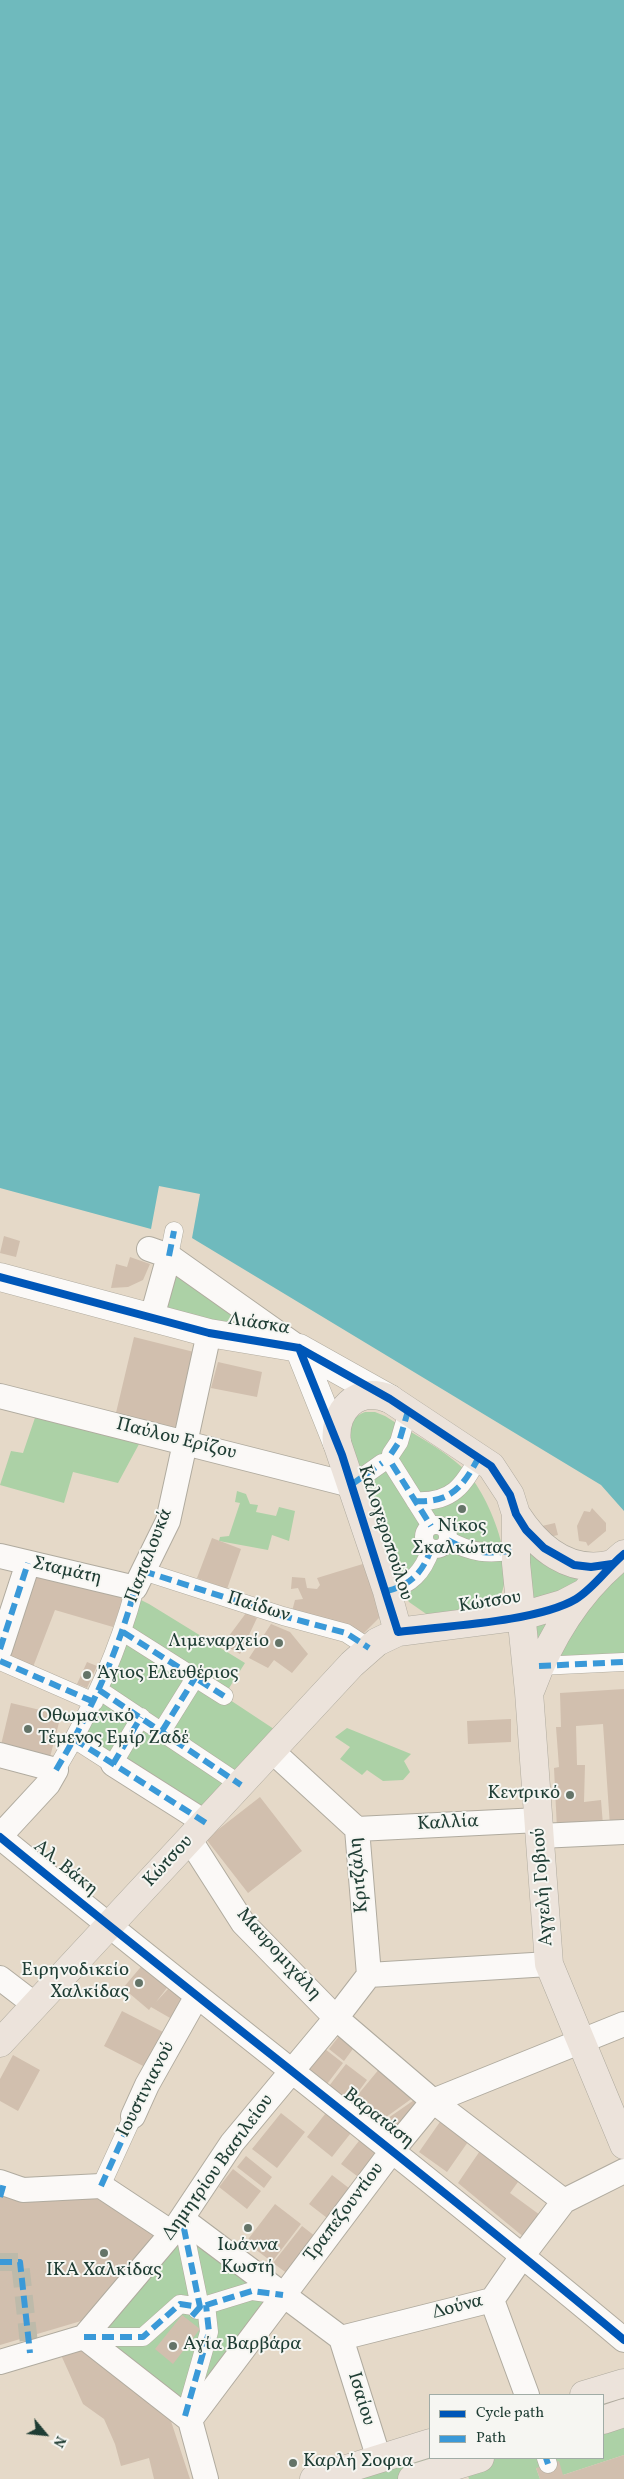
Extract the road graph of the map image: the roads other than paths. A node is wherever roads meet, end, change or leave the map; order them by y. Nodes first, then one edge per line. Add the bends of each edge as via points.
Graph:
1 (174, 1231) dead end
2 (159, 1252) junction
3 (0, 1277) edge
4 (152, 1317) junction
5 (209, 1333) junction
6 (299, 1348) junction
7 (0, 1396) edge
8 (399, 1405) junction
9 (184, 1442) junction
10 (337, 1443) junction
11 (479, 1457) junction
12 (388, 1460) junction
13 (352, 1485) junction
14 (411, 1494) junction
15 (516, 1514) junction
16 (431, 1526) junction
17 (448, 1540) junction
18 (431, 1549) junction
19 (515, 1550) junction
20 (0, 1556) edge
21 (609, 1562) edge
22 (28, 1563) junction
23 (139, 1580) junction
24 (387, 1591) junction
25 (584, 1593) junction
26 (522, 1616) junction
27 (123, 1632) junction
28 (398, 1632) junction
29 (369, 1648) junction
30 (0, 1649) edge
31 (0, 1661) edge
32 (624, 1662) edge
33 (539, 1666) junction
34 (195, 1678) junction
35 (529, 1692) junction
36 (97, 1696) junction
37 (224, 1696) dead end
38 (141, 1717) junction
39 (162, 1731) junction
40 (74, 1739) junction
41 (272, 1751) junction
42 (0, 1755) edge
43 (113, 1764) junction
44 (56, 1770) junction
45 (241, 1785) junction
46 (540, 1828) junction
47 (357, 1829) junction
48 (198, 1832) junction
49 (624, 1832) edge
50 (0, 1837) edge
51 (109, 1927) junction
52 (549, 1964) junction
53 (369, 1975) junction
54 (0, 1978) edge
55 (197, 1996) junction
56 (34, 2004) junction
57 (336, 2018) junction
58 (624, 2024) edge
59 (581, 2041) junction
60 (0, 2043) edge
61 (292, 2072) junction
62 (433, 2101) junction
63 (133, 2116) joint
64 (624, 2145) edge
65 (392, 2151) junction
66 (624, 2171) edge
67 (0, 2182) edge
68 (101, 2186) junction
69 (564, 2201) junction
70 (177, 2226) junction
71 (523, 2255) junction
72 (283, 2295) junction
73 (492, 2300) junction
74 (199, 2309) junction
75 (84, 2337) junction
76 (341, 2338) junction
77 (624, 2340) edge
78 (0, 2362) edge
79 (624, 2383) edge
80 (527, 2394) edge
81 (587, 2394) edge
82 (624, 2414) edge
83 (187, 2418) junction
84 (604, 2420) edge
85 (429, 2443) edge
86 (379, 2459) junction
87 (466, 2467) edge
88 (206, 2479) edge
89 (314, 2479) edge
90 (412, 2479) edge

1 - 2 street
2 - 4 street
2 - 6 street
3 - 4 street, Λιάσκα
4 - 5 street, Λιάσκα
5 - 6 street, Λιάσκα
5 - 9 street, Παπαλουκά
6 - 8 street, Λιάσκα
6 - 10 street
7 - 9 street, Παύλου Ερίζου
8 - 10 main road, Καλογεροπούλου via 378,1396 366,1396 349,1404 338,1419
8 - 11 main road, Λιάσκα
8 - 12 street via 399,1442
9 - 13 street, Παύλου Ερίζου
9 - 23 street, Παπαλουκά via 168,1521
10 - 13 main road, Καλογεροπούλου
11 - 14 street via 458,1489 445,1498 430,1502
11 - 15 main road, Λιάσκα via 498,1475 510,1495
12 - 13 street
12 - 14 street
13 - 24 main road, Καλογεροπούλου
14 - 16 street
15 - 19 main road, Λιάσκα
15 - 21 main road via 544,1548 574,1565
16 - 17 street via 442,1527
16 - 18 street via 423,1536
17 - 18 street via 440,1549
17 - 19 street via 479,1553
18 - 24 street via 425,1565 414,1579 400,1588
19 - 26 main road, Λιάσκα
20 - 22 street, Σταμάτη
21 - 25 main road
22 - 23 street, Σταμάτη
22 - 30 street
23 - 27 street, Παπαλουκά
23 - 29 street, Παίδων via 346,1633
24 - 28 main road, Καλογεροπούλου
25 - 26 main road, Κώτσου via 557,1606
25 - 33 main road via 555,1635
26 - 28 main road, Κώτσου
26 - 35 main road, Αγγελή Γοβιού
27 - 34 street
27 - 36 street, Παπαλουκά
28 - 29 main road, Κώτσου
29 - 41 main road, Κώτσου
31 - 36 street
32 - 33 street
33 - 35 main road
34 - 37 street
34 - 39 street
35 - 46 main road, Αγγελή Γοβιού
36 - 38 street
36 - 40 street, Παπαλουκά
38 - 39 street
38 - 43 street
39 - 45 street
40 - 43 street
40 - 44 street, Παπαλουκά
41 - 45 main road, Κώτσου
41 - 47 street, Κριτζάλη
42 - 44 street
43 - 48 street
44 - 50 street, Παπαλουκά via 48,1784
45 - 48 main road, Κώτσου
46 - 47 street, Καλλία
46 - 49 street, Καλλία
46 - 52 main road, Αγγελή Γοβιού
47 - 53 street, Κριτζάλη
48 - 51 main road, Κώτσου
48 - 57 street, Μαυρομιχάλη via 243,1922
50 - 51 street, Αλ. Βάκη
51 - 55 street, Βαρατάση
51 - 56 main road, Κώτσου
52 - 53 street
52 - 59 main road, Αγγελή Γοβιού
53 - 57 street, Δημητρίου Βασιλείου
54 - 56 street
55 - 61 street, Βαρατάση
55 - 63 street, Ιουστινιανού
56 - 60 main road, Κώτσου
57 - 61 street, Δημητρίου Βασιλείου
57 - 62 street, Μαυρομιχάλη
58 - 59 street, Τραπεζουντίου
59 - 62 street, Τραπεζουντίου
59 - 64 main road, Αγγελή Γοβιού
61 - 65 street, Βαρατάση
61 - 70 street, Δημητρίου Βασιλείου via 232,2143
62 - 65 street, Τραπεζουντίου
62 - 69 street, Μαυρομιχάλη
63 - 68 street, Ιουστινιανού
65 - 71 street, Βαρατάση
65 - 72 street, Τραπεζουντίου
66 - 69 street, Δούνα
67 - 68 street via 23,2190
68 - 70 street
69 - 71 street, Δούνα
70 - 72 street
70 - 74 street
70 - 75 street, Δημητρίου Βασιλείου
71 - 73 street, Δούνα
71 - 77 street, Βαρατάση
72 - 74 street via 252,2292
72 - 76 street
72 - 83 street, Τραπεζουντίου
73 - 76 street, Δούνα
73 - 80 street
74 - 75 street via 180,2304 144,2338
74 - 83 street via 209,2332
75 - 78 street
75 - 83 street
76 - 86 street, Ισαίου
79 - 81 main road
82 - 84 main road
83 - 88 street
85 - 86 main road
86 - 89 main road
87 - 90 main road

